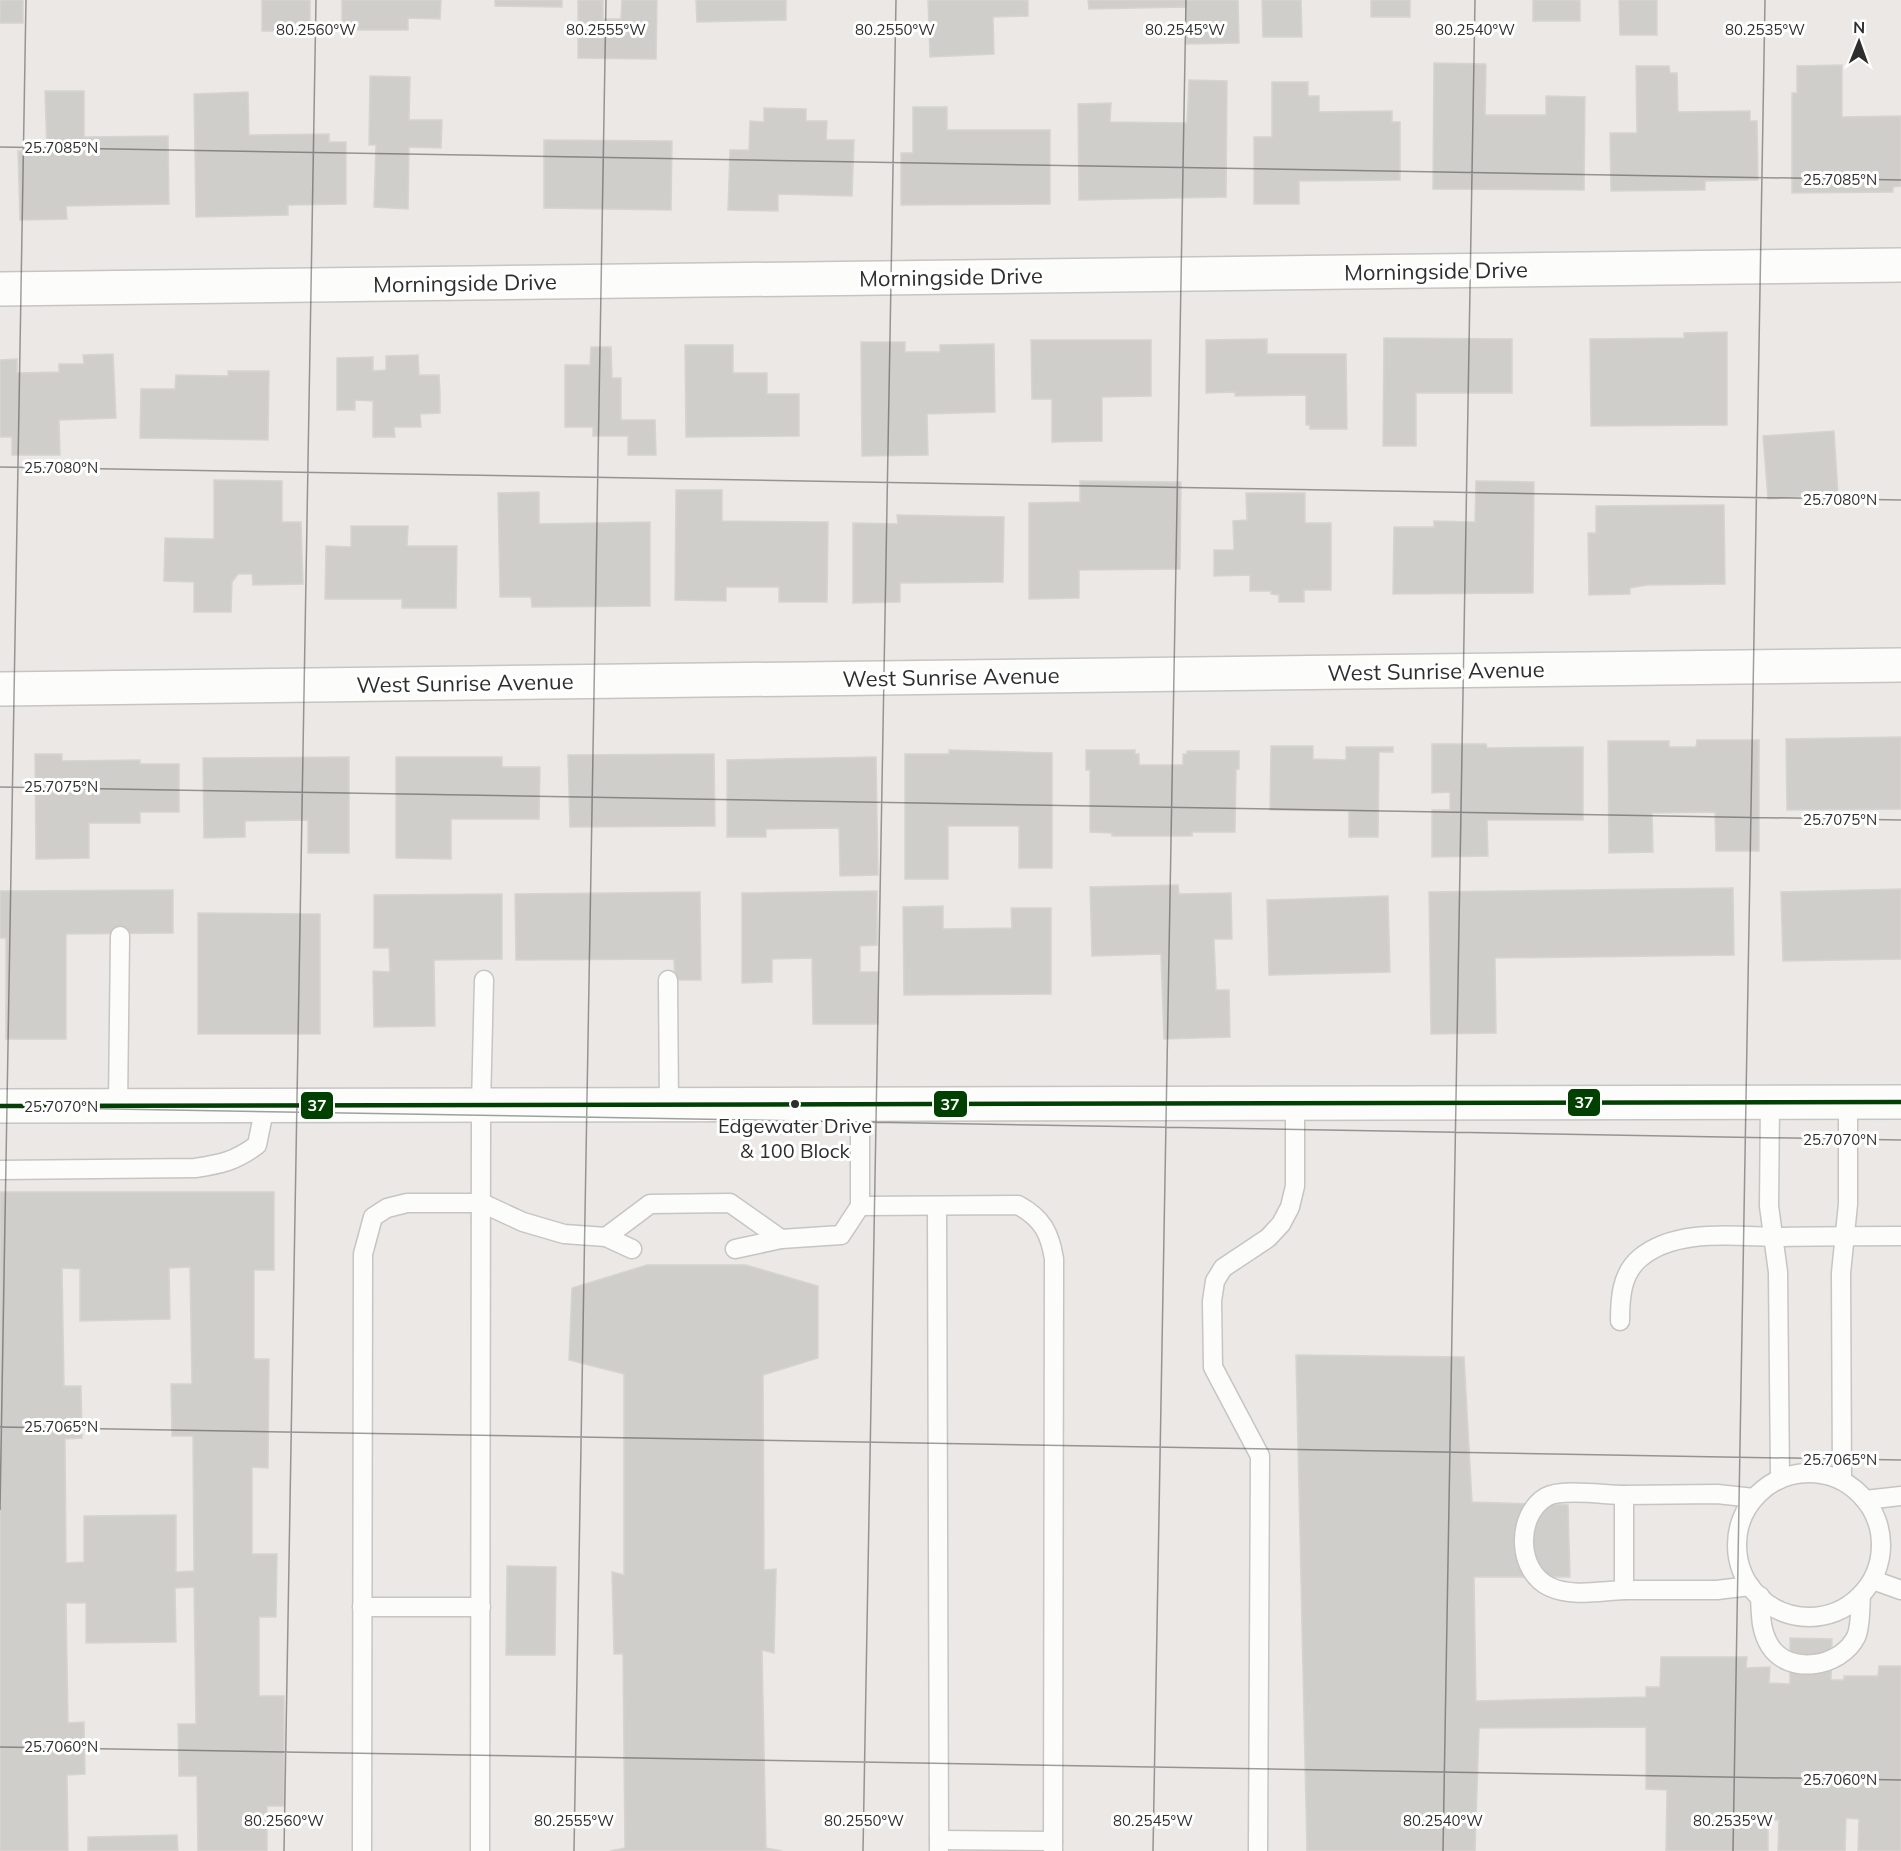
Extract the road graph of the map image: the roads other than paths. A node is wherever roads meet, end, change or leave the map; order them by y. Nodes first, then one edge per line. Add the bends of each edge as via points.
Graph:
1 (1901, 265) edge
2 (0, 289) edge
3 (1901, 665) edge
4 (0, 688) edge
5 (120, 936) dead end
6 (484, 980) dead end
7 (668, 980) dead end
8 (1848, 1101) junction
9 (1770, 1102) junction
10 (1901, 1102) edge
11 (1295, 1104) junction
12 (0, 1106) edge
13 (118, 1106) junction
14 (265, 1106) junction
15 (481, 1106) junction
16 (669, 1106) junction
17 (860, 1106) junction
18 (0, 1170) edge
19 (482, 1203) junction
20 (860, 1206) junction
21 (937, 1206) junction
22 (1844, 1236) junction
23 (1901, 1236) edge
24 (606, 1237) junction
25 (1774, 1237) junction
26 (781, 1239) junction
27 (632, 1249) dead end
28 (735, 1250) dead end
29 (1620, 1321) dead end
30 (1780, 1479) junction
31 (1842, 1480) junction
32 (1624, 1495) junction
33 (1901, 1496) edge
34 (1754, 1498) junction
35 (1865, 1500) junction
36 (1873, 1580) junction
37 (1624, 1590) junction
38 (1901, 1590) edge
39 (1755, 1591) junction
40 (1861, 1595) junction
41 (362, 1607) junction
42 (480, 1607) junction
43 (939, 1846) edge
44 (1053, 1846) edge
45 (362, 1851) edge
46 (480, 1851) edge
47 (1258, 1851) edge

1 - 2 street, Morningside Drive
3 - 4 street, West Sunrise Avenue
5 - 13 lane
6 - 15 lane
7 - 16 lane
8 - 9 street
8 - 10 street
8 - 22 lane via 1848,1204
9 - 11 street
9 - 25 lane via 1769,1206
11 - 17 street
11 - 47 lane via 1295,1186 1290,1207 1268,1238 1222,1268 1212,1301 1213,1367 1260,1456
12 - 13 street
13 - 14 street
14 - 15 street
14 - 18 lane via 257,1144 238,1159 218,1164 195,1168
15 - 16 street
15 - 19 lane
16 - 17 street
17 - 20 lane
19 - 24 lane via 523,1222 564,1234
19 - 41 lane via 407,1203 373,1217 366,1232
19 - 42 lane
20 - 21 lane
20 - 26 lane via 841,1235
21 - 43 lane
21 - 44 lane via 1018,1205 1035,1214 1051,1241
22 - 23 lane
22 - 25 lane
22 - 31 lane
24 - 26 lane via 650,1204 730,1203
24 - 27 lane
25 - 29 lane via 1693,1238 1654,1250 1630,1269 1623,1285
25 - 30 lane via 1778,1272
26 - 28 lane
30 - 31 lane via 1819,1473
30 - 34 lane
31 - 35 lane
32 - 34 lane via 1717,1494
32 - 37 lane
32 - 37 lane via 1570,1493 1546,1497 1528,1519 1523,1534 1530,1565 1547,1586 1562,1592
33 - 35 lane
34 - 39 lane via 1742,1518 1736,1541 1740,1565
35 - 36 lane via 1879,1523 1882,1543
36 - 38 lane
36 - 40 lane
37 - 39 lane
39 - 40 lane via 1788,1614 1808,1617 1836,1611
39 - 40 lane via 1762,1628 1771,1647 1793,1664 1809,1665 1836,1658 1857,1636
41 - 42 lane
41 - 45 lane
42 - 46 lane
43 - 44 lane

